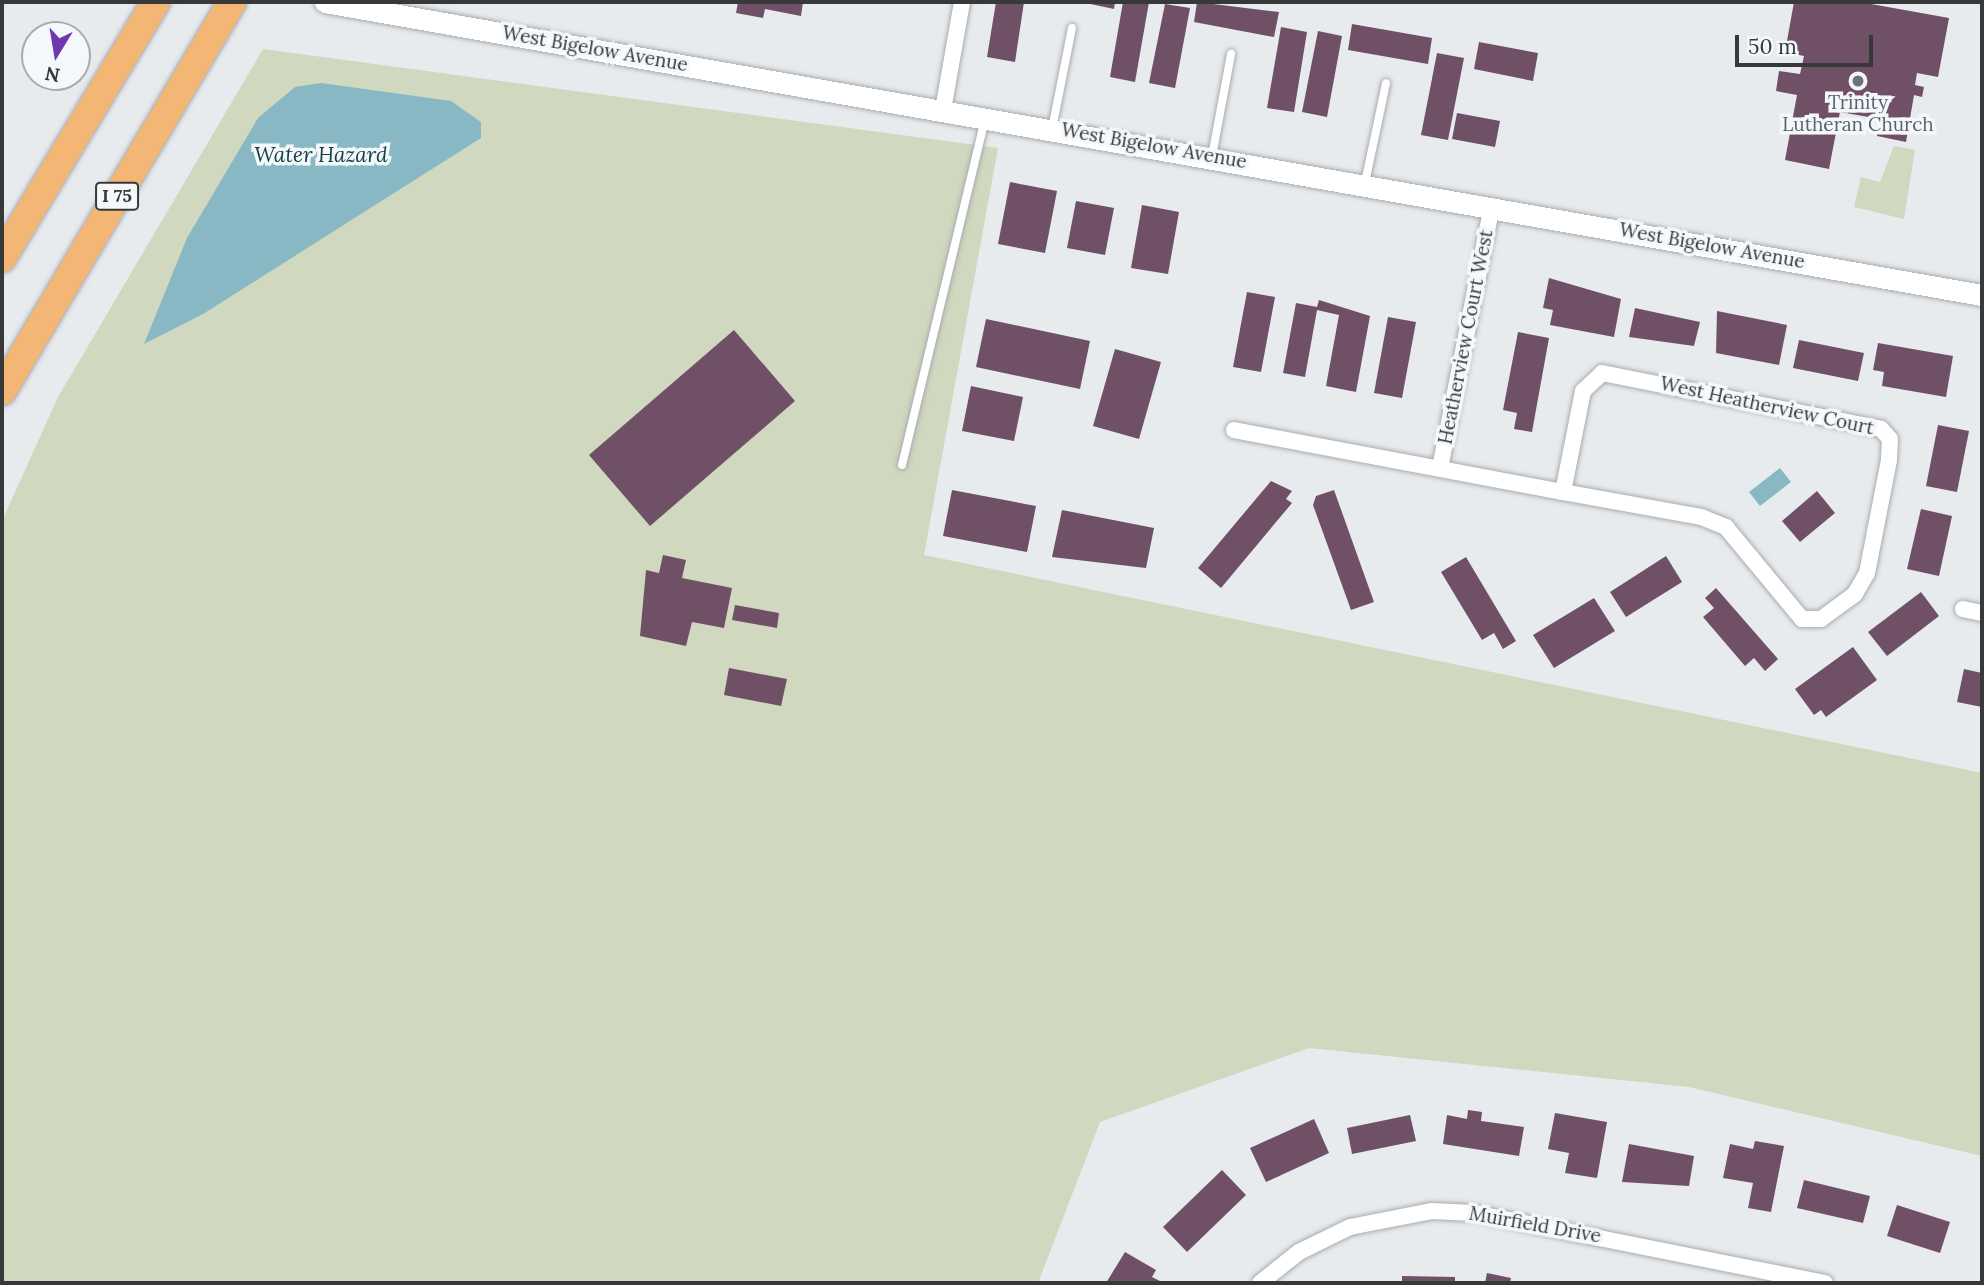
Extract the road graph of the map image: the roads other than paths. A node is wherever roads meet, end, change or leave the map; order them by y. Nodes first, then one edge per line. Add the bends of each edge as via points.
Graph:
1 (156, 2) edge
2 (232, 2) edge
3 (328, 2) edge
4 (962, 2) edge
5 (1072, 29) dead end
6 (1231, 54) dead end
7 (1386, 83) dead end
8 (943, 110) junction
9 (986, 117) junction
10 (1052, 129) junction
11 (1212, 156) junction
12 (1365, 183) junction
13 (1492, 206) junction
14 (2, 258) edge
15 (1982, 295) edge
16 (2, 391) edge
17 (1234, 430) dead end
18 (902, 465) dead end
19 (1440, 468) junction
20 (1563, 492) junction
21 (1963, 609) dead end
22 (1982, 613) edge
23 (1788, 1279) edge
24 (1260, 1283) edge
25 (1825, 1283) edge

1 - 14 highway
2 - 16 highway, I 75
3 - 8 street, West Bigelow Avenue
4 - 8 street
5 - 10 lane
6 - 11 lane
7 - 12 lane
8 - 9 street, West Bigelow Avenue
9 - 10 street, West Bigelow Avenue
9 - 18 lane
10 - 11 street, West Bigelow Avenue
11 - 12 street, West Bigelow Avenue
12 - 13 street, West Bigelow Avenue
13 - 15 street, West Bigelow Avenue
13 - 19 street, Heatherview Court West
17 - 19 street
19 - 20 street, Heatherview Court West
20 - 20 street, West Heatherview Court via 1714,521 1737,536 1796,614 1814,621 1845,603 1862,582 1891,446 1875,425 1602,373 1583,391
21 - 22 street
23 - 24 street, Muirfield Drive via 1474,1213 1432,1211 1350,1227 1299,1252
23 - 25 street, Muirfield Drive

